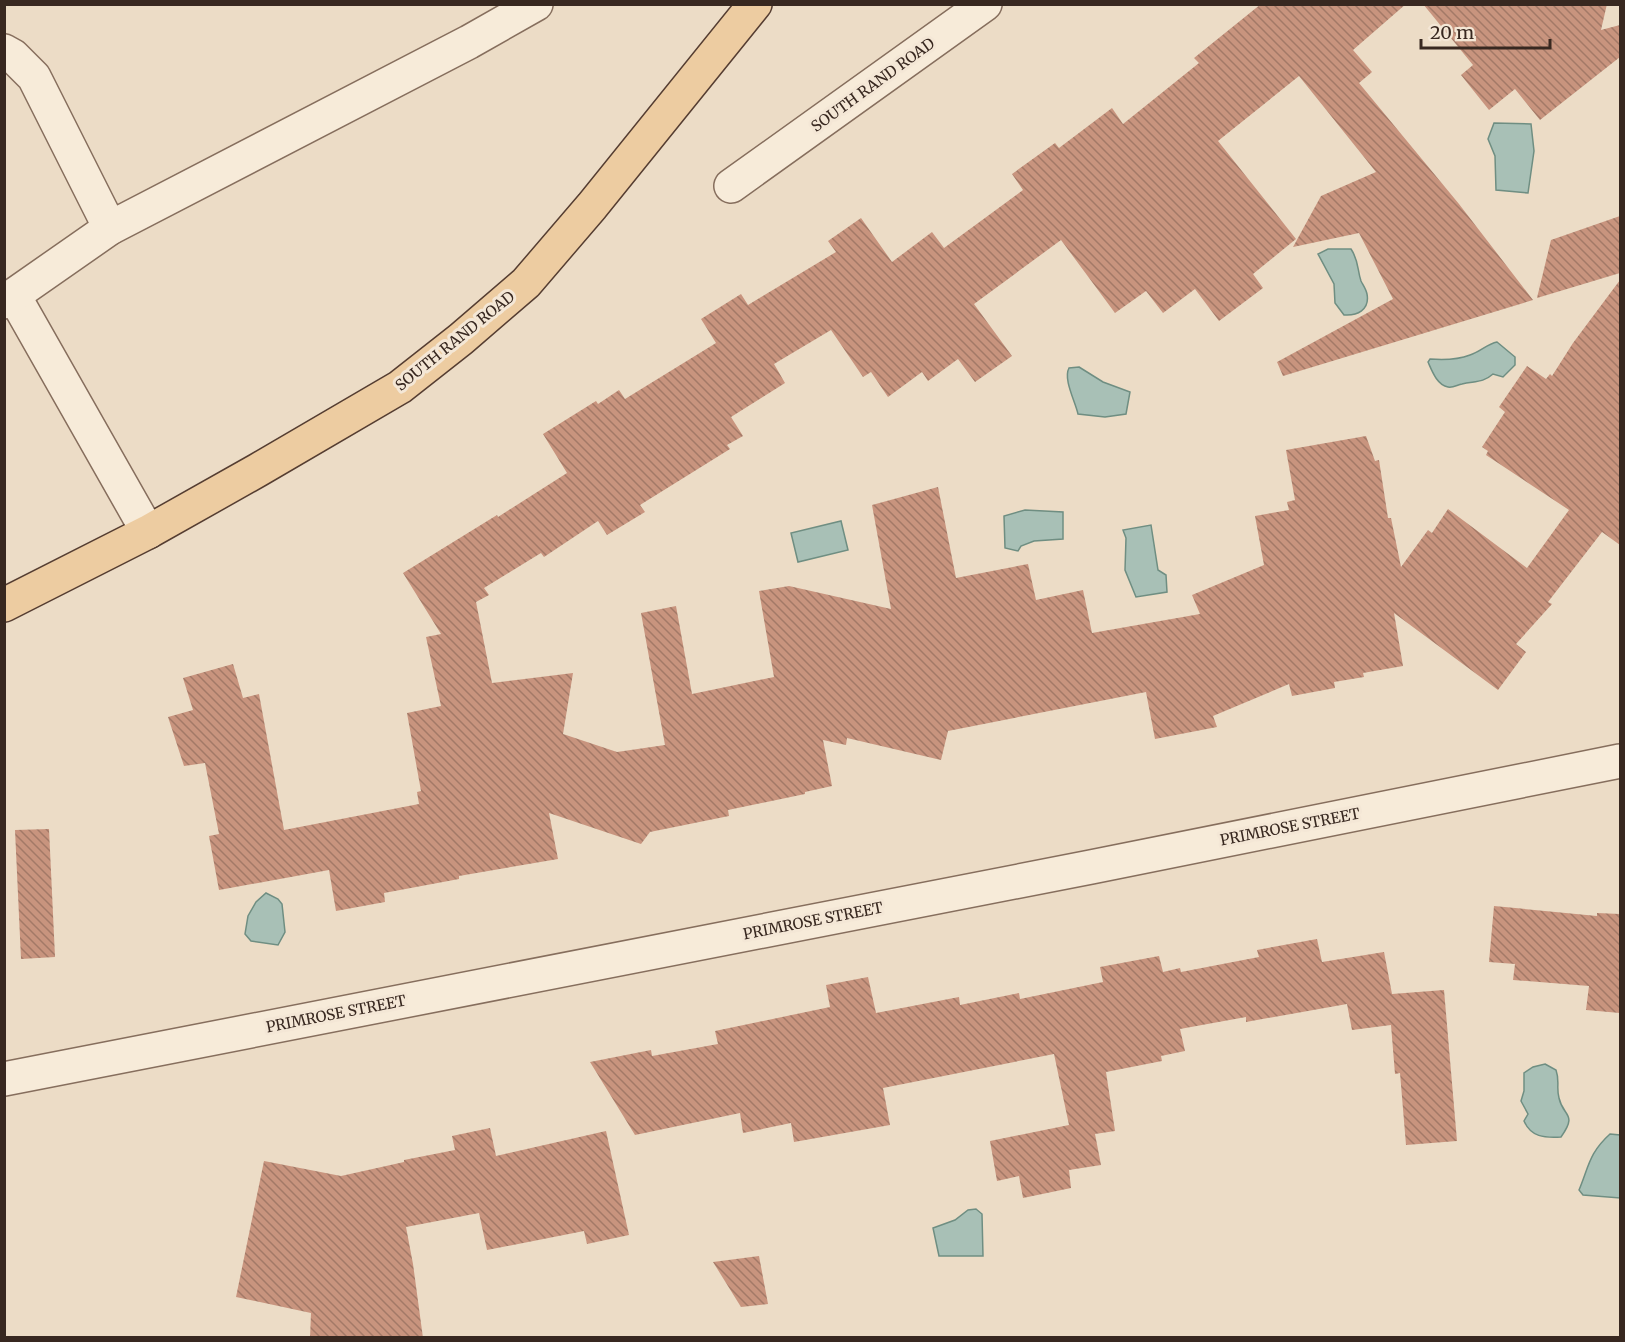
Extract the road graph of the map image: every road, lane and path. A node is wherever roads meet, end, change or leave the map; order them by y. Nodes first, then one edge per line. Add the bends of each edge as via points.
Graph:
1 (536, 4) edge
2 (755, 4) edge
3 (985, 4) edge
4 (4, 51) edge
5 (731, 186) dead end
6 (110, 228) junction
7 (9, 299) edge
8 (148, 532) junction
9 (4, 605) edge
10 (1620, 761) edge
11 (4, 1079) edge

1 - 6 street
2 - 8 main road, SOUTH RAND ROAD via 526,283 399,387
3 - 5 street, SOUTH RAND ROAD
4 - 6 street via 34,77
6 - 7 street
7 - 8 street
8 - 9 main road, SOUTH RAND ROAD
10 - 11 street, PRIMROSE STREET

